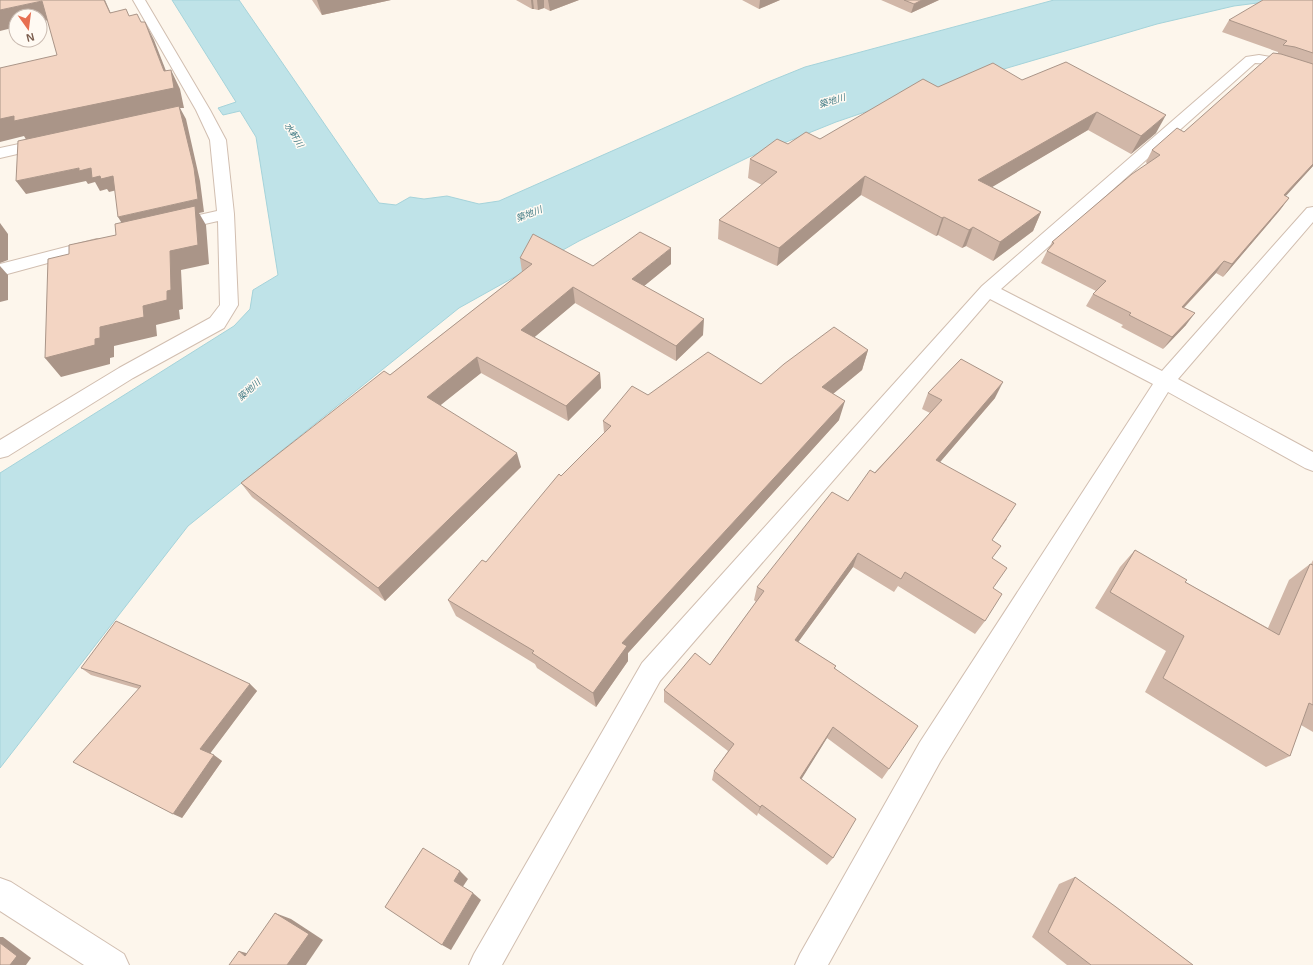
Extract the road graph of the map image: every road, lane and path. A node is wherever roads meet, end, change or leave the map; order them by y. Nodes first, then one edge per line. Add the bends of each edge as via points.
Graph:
1 (139, 0) edge
2 (1313, 74) edge
3 (62, 140) edge
4 (0, 153) edge
5 (1313, 212) edge
6 (226, 214) junction
7 (158, 230) edge
8 (112, 240) edge
9 (0, 270) edge
10 (988, 290) junction
11 (1165, 381) junction
12 (0, 450) edge
13 (1313, 462) edge
14 (0, 892) edge
15 (113, 965) edge
16 (485, 965) edge
17 (811, 965) edge

1 - 6 street via 195,112 218,140
2 - 10 street via 1261,58 1251,60
3 - 4 street
5 - 11 street
6 - 7 street
6 - 12 street via 229,305 217,323 126,373
8 - 9 street
10 - 11 street
10 - 16 street via 651,672
11 - 13 street
11 - 17 street via 930,752
14 - 15 street

